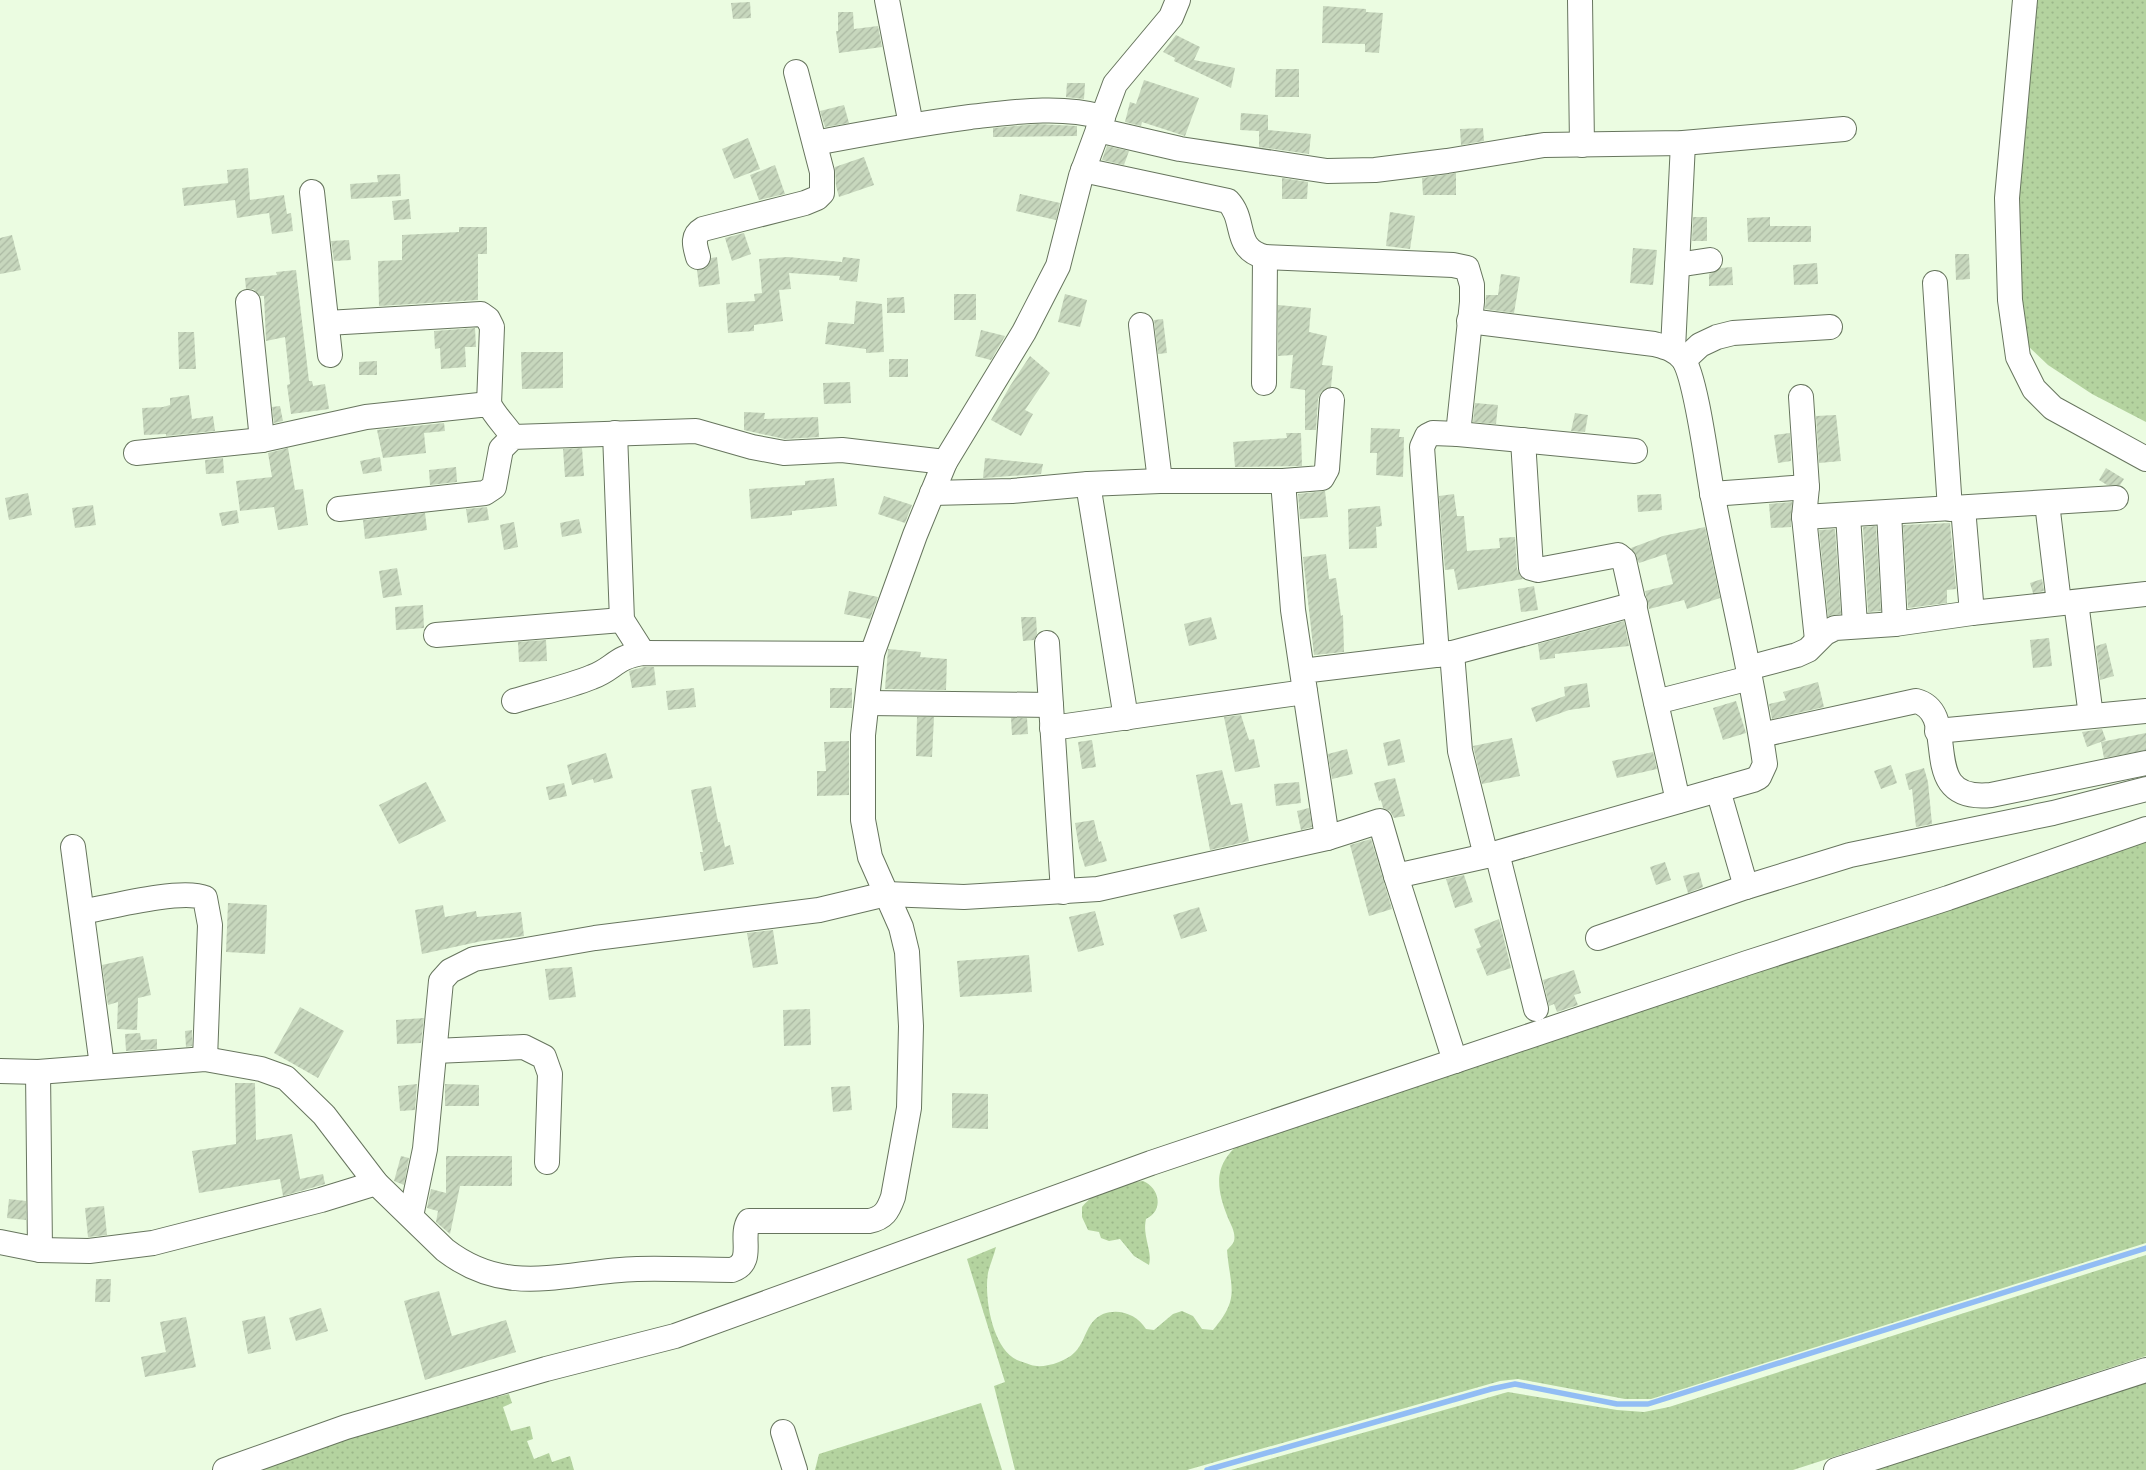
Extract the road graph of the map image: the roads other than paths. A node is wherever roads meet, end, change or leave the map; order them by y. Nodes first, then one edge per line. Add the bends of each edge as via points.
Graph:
1 (887, 0) edge
2 (1178, 0) edge
3 (1580, 0) edge
4 (2025, 0) edge
5 (796, 72) dead end
6 (1101, 124) junction
7 (911, 125) junction
8 (1844, 129) dead end
9 (815, 143) junction
10 (1684, 143) junction
11 (1582, 145) junction
12 (1083, 170) junction
13 (312, 192) dead end
14 (698, 257) dead end
15 (1265, 257) junction
16 (1710, 260) dead end
17 (1677, 265) junction
18 (1935, 283) dead end
19 (248, 302) dead end
20 (1469, 321) junction
21 (327, 323) junction
22 (1141, 325) dead end
23 (1830, 327) dead end
24 (1678, 354) junction
25 (330, 355) dead end
26 (1264, 382) dead end
27 (1800, 397) dead end
28 (1332, 400) dead end
29 (489, 404) junction
30 (615, 433) junction
31 (1458, 434) junction
32 (513, 437) junction
33 (262, 440) junction
34 (1522, 440) junction
35 (1635, 451) dead end
36 (136, 453) dead end
37 (2146, 459) edge
38 (945, 462) junction
39 (1160, 481) junction
40 (1283, 482) junction
41 (1088, 484) junction
42 (1807, 487) junction
43 (932, 493) junction
44 (1712, 494) junction
45 (2116, 498) dead end
46 (2047, 503) junction
47 (1957, 508) junction
48 (339, 509) dead end
49 (1889, 513) junction
50 (1848, 515) junction
51 (1804, 517) junction
52 (2146, 594) edge
53 (2068, 602) junction
54 (1635, 604) junction
55 (1972, 613) junction
56 (622, 620) junction
57 (1896, 624) junction
58 (1854, 626) junction
59 (436, 635) dead end
60 (1817, 640) junction
61 (1047, 644) dead end
62 (643, 653) junction
63 (872, 654) junction
64 (1444, 654) junction
65 (1749, 673) junction
66 (1304, 682) junction
67 (514, 700) dead end
68 (867, 702) junction
69 (1656, 702) junction
70 (2146, 711) edge
71 (2091, 716) junction
72 (1051, 717) junction
73 (1126, 718) junction
74 (1937, 731) junction
75 (1761, 735) junction
76 (2146, 763) edge
77 (1718, 790) junction
78 (2146, 790) edge
79 (1678, 801) junction
80 (2146, 829) edge
81 (1327, 838) junction
82 (73, 847) dead end
83 (1492, 854) junction
84 (1396, 876) junction
85 (1746, 887) junction
86 (1063, 892) junction
87 (886, 894) junction
88 (82, 912) junction
89 (1598, 938) dead end
90 (1536, 1009) dead end
91 (435, 1052) junction
92 (205, 1059) junction
93 (1455, 1061) junction
94 (102, 1066) junction
95 (0, 1071) edge
96 (38, 1072) junction
97 (547, 1162) dead end
98 (376, 1183) junction
99 (411, 1216) junction
100 (0, 1242) edge
101 (40, 1250) junction
102 (2146, 1370) edge
103 (783, 1432) dead end
104 (225, 1470) edge
105 (794, 1470) edge
106 (1836, 1470) edge

1 - 7 street
2 - 6 street via 1172,17 1115,84
3 - 11 street
4 - 37 street via 2007,198 2010,300 2018,357 2034,389 2053,408
5 - 9 street
6 - 7 street via 1084,112 1016,111
6 - 11 street via 1180,149 1327,170 1375,170 1447,162 1544,145
6 - 12 street
7 - 9 street
8 - 10 street
9 - 14 street via 823,186 817,198 703,229 696,236
10 - 11 street
10 - 17 street
12 - 15 street via 1228,202 1234,208 1246,247
12 - 38 street via 1058,266 1024,332
13 - 21 street
15 - 20 street via 1463,266 1470,273 1472,285
15 - 26 street
16 - 17 street
17 - 24 street
18 - 47 street
19 - 33 street
20 - 24 street via 1654,344
20 - 31 street
21 - 25 street
21 - 29 street via 481,314 492,327
22 - 39 street
23 - 24 street via 1733,333
24 - 44 street via 1692,382
27 - 42 street
28 - 40 street via 1327,470 1322,478
29 - 32 street
29 - 33 street via 366,418
30 - 32 street
30 - 38 street via 696,431 784,453 842,450
30 - 56 street
31 - 34 street
31 - 64 street via 1432,433 1422,447
32 - 48 street via 501,449 494,487 485,493
33 - 36 street
34 - 35 street
34 - 54 street via 1530,568 1538,570 1620,555
38 - 43 street
39 - 40 street
39 - 41 street
40 - 66 street via 1291,592
41 - 43 street via 1012,491
41 - 73 street
42 - 44 street
42 - 51 street
43 - 63 street
44 - 65 street
45 - 46 street
46 - 47 street
46 - 53 street
47 - 49 street
47 - 55 street
49 - 50 street
49 - 57 street
50 - 51 street
50 - 58 street
51 - 60 street
52 - 53 street
53 - 55 street
53 - 71 street
54 - 64 street
54 - 69 street
55 - 57 street
56 - 59 street
56 - 62 street
57 - 58 street
58 - 60 street via 1835,628
60 - 65 street via 1808,650
61 - 72 street
62 - 63 street
62 - 67 street via 617,660 595,676
63 - 68 street
64 - 66 street
64 - 83 street via 1460,751
65 - 69 street
65 - 75 street
66 - 73 street
66 - 81 street
68 - 72 street
68 - 87 street via 863,820 870,857
69 - 79 street
70 - 71 street
71 - 74 street
72 - 73 street
72 - 86 street
74 - 75 street via 1930,709 1916,701
74 - 76 street via 1949,783 1967,796 1991,795
75 - 77 street via 1765,764 1759,777
77 - 79 street
77 - 85 street
78 - 85 street via 2053,813 1850,855
79 - 83 street
80 - 93 street
81 - 84 street via 1380,821
81 - 86 street via 1098,888
82 - 88 street
83 - 84 street
83 - 90 street
84 - 93 street
85 - 89 street
86 - 87 street via 964,897
87 - 91 street via 819,910 595,938 474,959 450,971 441,981
87 - 99 street via 901,927 907,952 911,1026 908,1108 893,1197 888,1211 879,1219 748,1221 745,1226 747,1250 742,1264 732,1270 635,1269 551,1279 512,1279 484,1272 457,1259
88 - 92 street via 180,895 205,898 210,925
88 - 94 street
91 - 97 street via 524,1047 544,1057 550,1074
91 - 99 street via 426,1149
92 - 94 street
92 - 98 street via 244,1065 286,1078 324,1115
93 - 104 street via 1151,1163 675,1336 346,1428
94 - 96 street
95 - 96 street
96 - 101 street
98 - 99 street
98 - 101 street via 153,1243 89,1251
100 - 101 street
102 - 106 street
103 - 105 street

